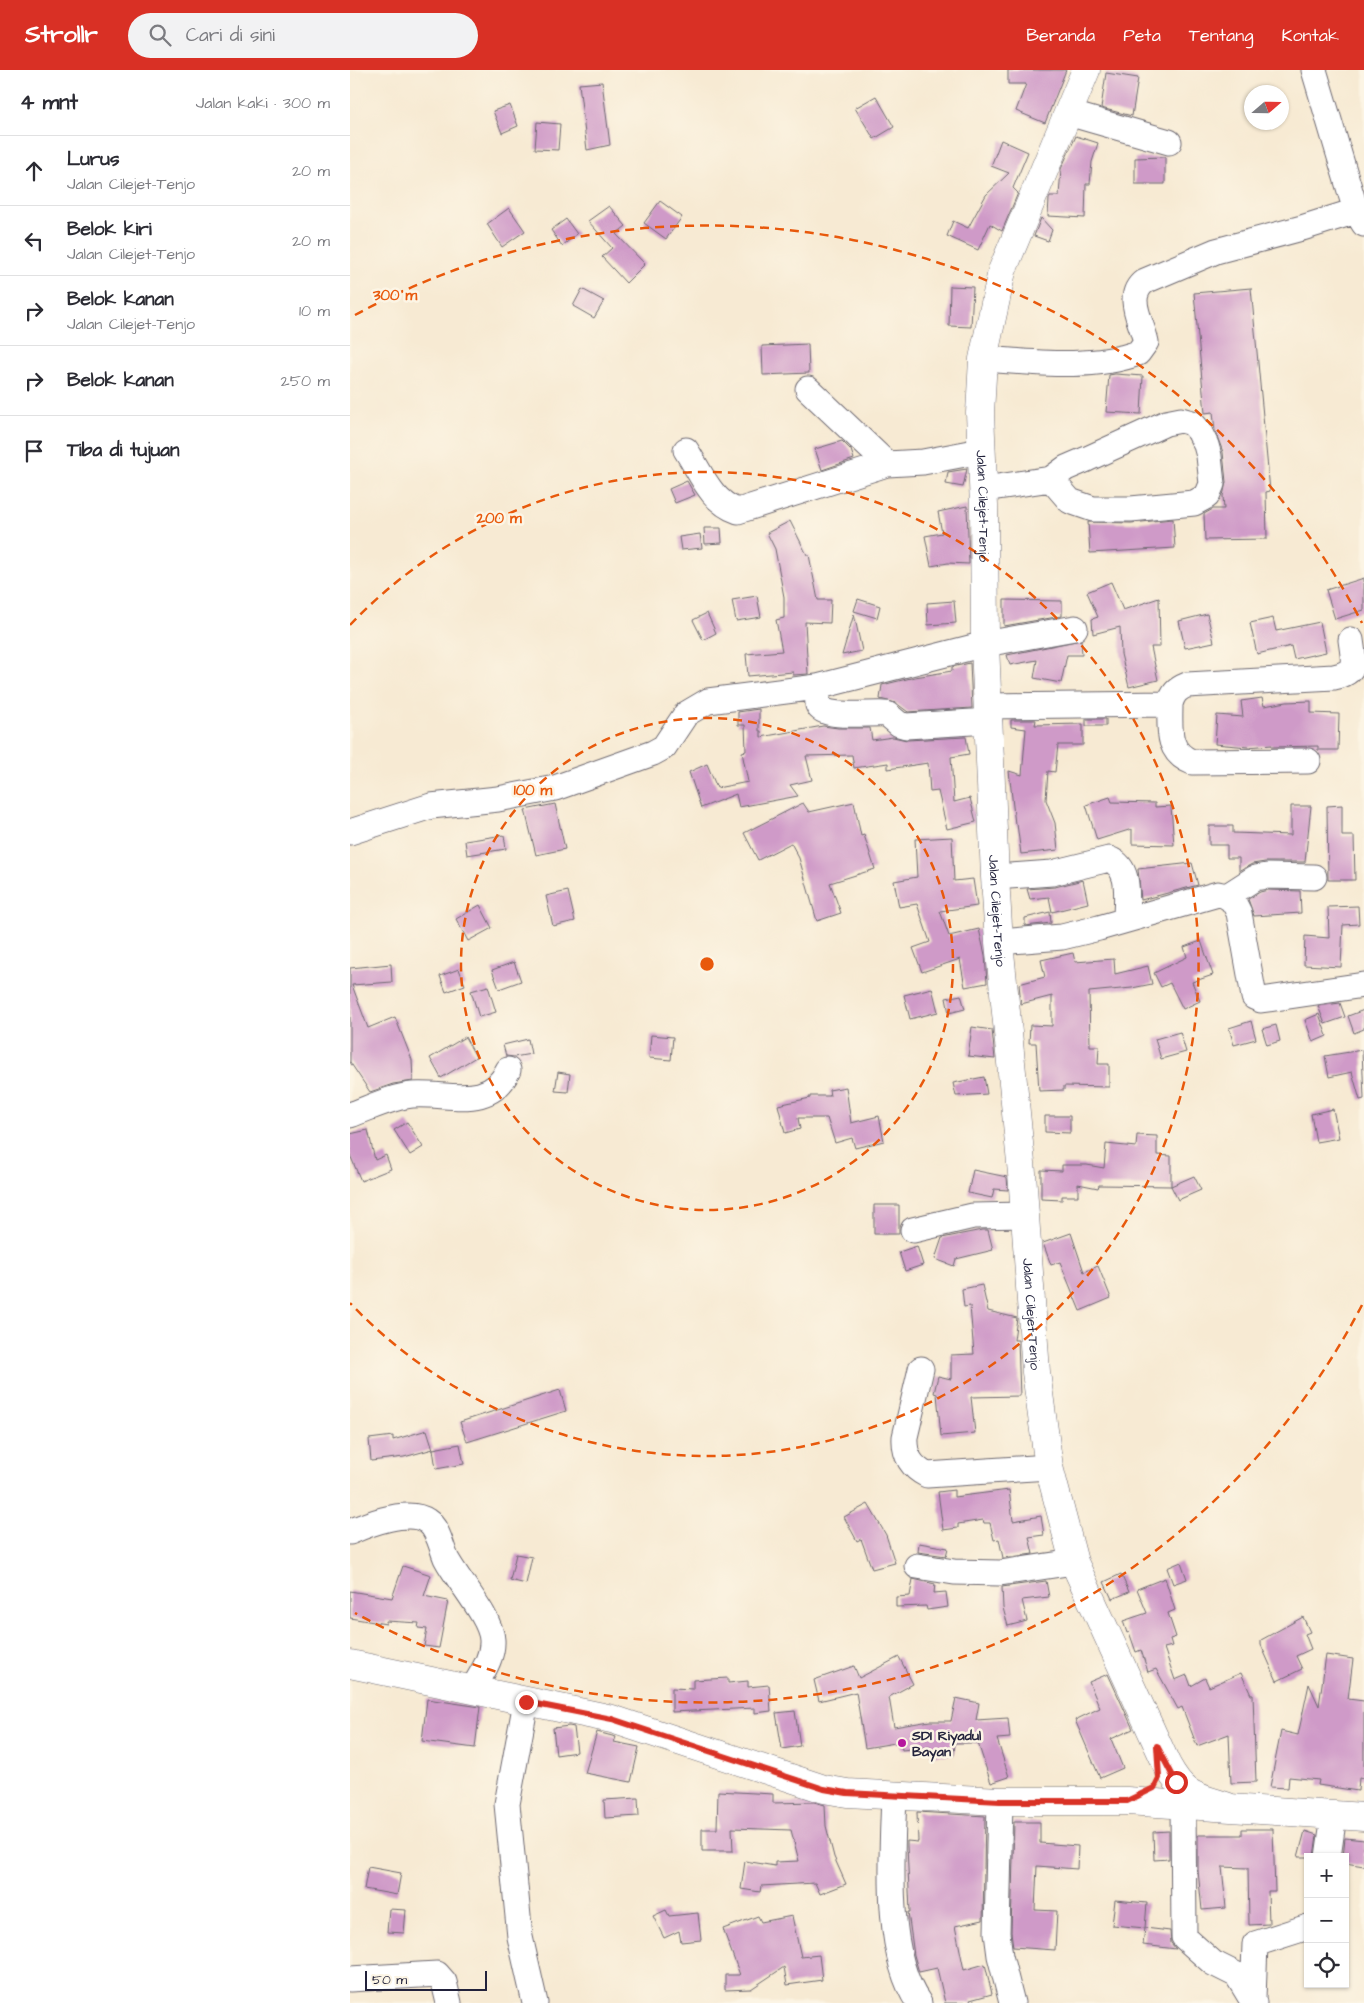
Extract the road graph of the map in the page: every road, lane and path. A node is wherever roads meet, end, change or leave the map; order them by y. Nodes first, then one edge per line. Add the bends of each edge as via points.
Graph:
1 (1086, 70) edge
2 (1315, 70) edge
3 (1068, 113) junction
4 (1168, 142) dead end
5 (1360, 218) edge
6 (983, 359) junction
7 (808, 389) dead end
8 (686, 450) dead end
9 (981, 450) junction
10 (887, 464) junction
11 (1051, 479) junction
12 (984, 489) junction
13 (1075, 628) dead end
14 (1351, 640) dead end
15 (985, 644) junction
16 (817, 687) junction
17 (1170, 704) junction
18 (989, 713) junction
19 (1308, 761) dead end
20 (350, 832) edge
21 (995, 876) junction
22 (1314, 877) dead end
23 (1227, 896) junction
24 (1126, 919) junction
25 (999, 942) junction
26 (1364, 985) edge
27 (508, 1070) dead end
28 (350, 1115) edge
29 (1025, 1215) junction
30 (913, 1230) dead end
31 (921, 1369) dead end
32 (1049, 1467) junction
33 (350, 1532) edge
34 (1074, 1562) junction
35 (917, 1566) dead end
36 (350, 1664) edge
37 (473, 1689) junction
38 (526, 1702) junction
39 (1157, 1746) junction
40 (894, 1796) junction
41 (1000, 1801) junction
42 (1127, 1801) junction
43 (1183, 1804) junction
44 (1226, 1806) junction
45 (1334, 1815) junction
46 (1364, 1817) edge
47 (1329, 1853) edge
48 (1304, 1928) edge
49 (350, 1979) edge
50 (1253, 2001) edge
51 (449, 2003) edge
52 (536, 2003) edge
53 (919, 2003) edge
54 (1012, 2003) edge

1 - 3 main road, Jalan Cilejet–Tenjo
2 - 5 street
3 - 4 street
3 - 6 main road, Jalan Cilejet–Tenjo via 1002,271
5 - 6 street via 1302,228 1216,250 1145,281 1135,294 1146,342 1138,353 1069,363
6 - 9 main road, Jalan Cilejet–Tenjo
7 - 10 street
8 - 10 street via 716,498 726,507 738,511
9 - 10 street via 923,462
9 - 12 main road, Jalan Cilejet–Tenjo
11 - 11 street via 1070,501 1092,509 1194,503 1207,496 1212,484 1206,445 1195,427 1181,420 1066,468
11 - 12 street
12 - 15 main road, Jalan Cilejet–Tenjo
13 - 15 street
14 - 17 street via 1354,658 1352,669 1347,674 1188,685 1178,689
15 - 16 street
15 - 18 main road, Jalan Cilejet–Tenjo
16 - 18 street via 818,706 823,711 854,715 887,714 906,726
16 - 20 street via 708,701 686,714 664,748 635,760 555,788 498,799 431,806
17 - 18 street
17 - 19 street via 1173,748 1179,757 1192,762
18 - 21 main road, Jalan Cilejet–Tenjo
21 - 24 street via 1052,873 1108,860 1121,866 1125,875
21 - 25 main road, Jalan Cilejet–Tenjo
22 - 23 street via 1255,878
23 - 24 street via 1218,894
23 - 26 street via 1234,901 1239,913 1254,997 1261,1000
24 - 25 street via 1062,937
25 - 29 main road, Jalan Cilejet–Tenjo
27 - 28 street via 496,1088 481,1094 398,1097
29 - 30 street via 973,1216
29 - 32 main road, Jalan Cilejet–Tenjo via 1036,1372
31 - 32 street via 904,1446 913,1467 927,1474
32 - 34 main road, Jalan Cilejet–Tenjo
33 - 37 street via 387,1519 414,1516 427,1521 436,1533 453,1573 472,1599 492,1637 492,1652
34 - 35 street via 1000,1573 954,1572
34 - 39 main road, Jalan Cilejet–Tenjo
36 - 37 main road
37 - 38 main road
38 - 40 main road via 612,1719 824,1789
38 - 52 street via 507,1804 520,1937
39 - 42 main road, Jalan Cilejet–Tenjo via 1159,1778 1154,1788
39 - 44 main road, Jalan Cilejet–Tenjo via 1176,1782 1190,1794
40 - 41 main road
40 - 53 street via 892,1891 902,1967
41 - 42 main road
41 - 54 street via 997,1933
42 - 43 main road
43 - 44 main road
43 - 50 street via 1184,1936 1213,1963 1237,1975
44 - 45 main road
45 - 46 main road
45 - 47 street
48 - 50 street via 1255,1944
49 - 51 street via 437,1974 444,1982

